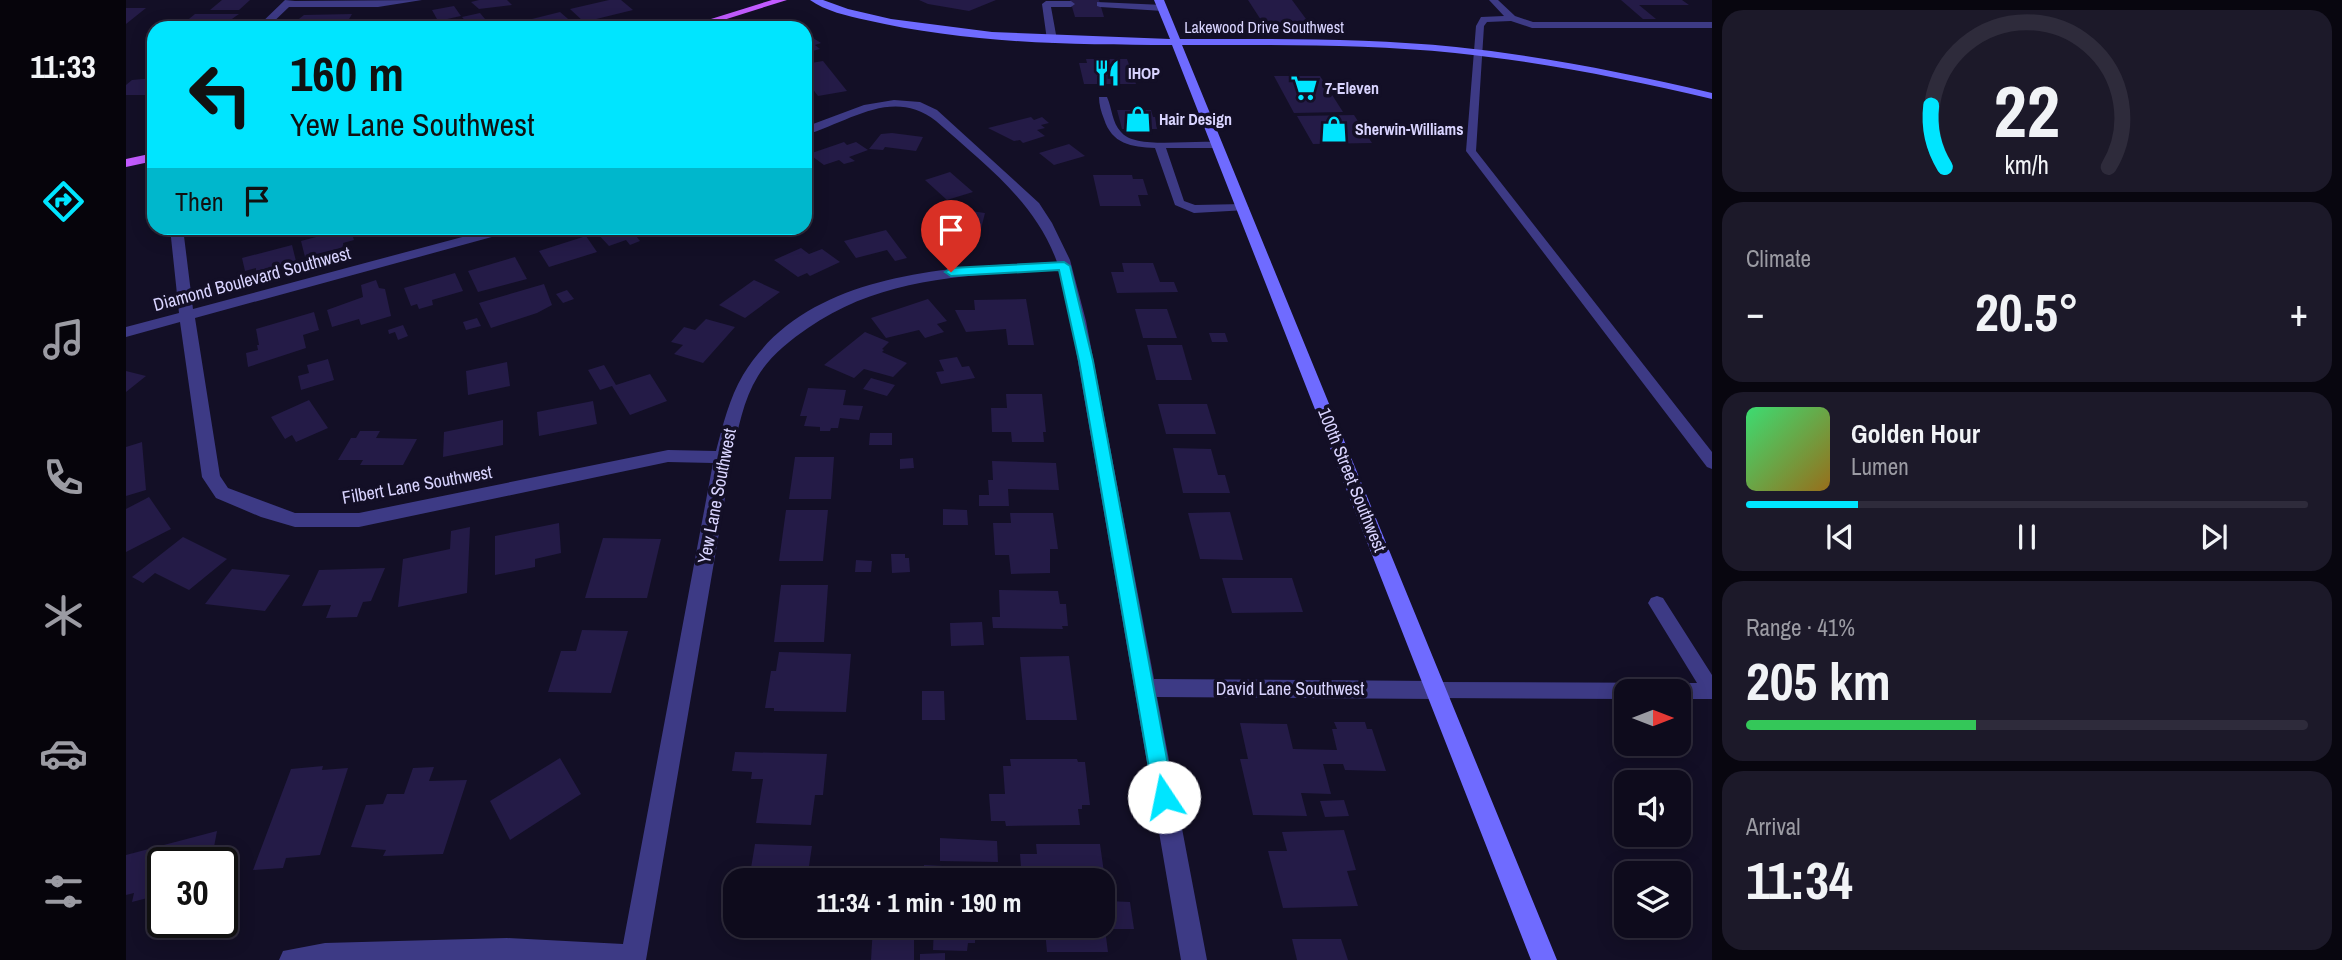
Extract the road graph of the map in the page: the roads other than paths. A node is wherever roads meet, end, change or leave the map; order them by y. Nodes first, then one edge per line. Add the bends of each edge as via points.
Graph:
1 (417, 0) edge
2 (782, 0) edge
3 (815, 0) edge
4 (1493, 0) edge
5 (289, 2) edge
6 (1071, 4) dead end
7 (1100, 4) dead end
8 (1161, 4) edge
9 (1512, 18) junction
10 (269, 21) edge
11 (711, 21) edge
12 (1712, 25) edge
13 (1052, 40) junction
14 (1177, 43) junction
15 (1476, 52) junction
16 (1712, 96) edge
17 (1102, 99) dead end
18 (812, 129) edge
19 (1159, 145) junction
20 (1218, 145) junction
21 (147, 158) edge
22 (126, 163) edge
23 (1243, 208) junction
24 (177, 235) edge
25 (483, 235) edge
26 (1064, 266) junction
27 (187, 316) junction
28 (126, 332) edge
29 (723, 457) junction
30 (1712, 463) edge
31 (1657, 603) dead end
32 (1144, 688) junction
33 (1435, 690) junction
34 (1712, 691) edge
35 (633, 958) edge
36 (292, 960) edge
37 (1194, 960) edge
38 (1544, 960) edge

1 - 5 street
2 - 11 main road
3 - 13 main road, Lakewood Drive Southwest via 888,22
4 - 9 lane
5 - 10 street
6 - 13 lane via 1046,4
7 - 8 lane
8 - 14 main road, 100th Street Southwest
9 - 12 lane via 1532,25
9 - 15 lane via 1484,19
13 - 14 main road, Lakewood Drive Southwest
14 - 15 main road, Lakewood Drive Southwest via 1367,44
14 - 20 main road, 100th Street Southwest
15 - 16 main road, Lakewood Drive Southwest via 1592,69
15 - 30 lane via 1471,151
17 - 19 lane via 1112,132 1118,137
18 - 26 street via 881,106 922,106 1025,197 1046,226
19 - 20 lane
19 - 23 lane via 1179,203 1194,209
20 - 23 main road, 100th Street Southwest
21 - 22 main road
23 - 33 main road, 100th Street Southwest
24 - 27 street, Filbert Lane Southwest
25 - 27 street, Diamond Boulevard Southwest
26 - 29 street, Yew Lane Southwest via 922,275 863,291 823,309 759,362 733,416
26 - 32 street via 1086,361
27 - 28 street, Diamond Boulevard Southwest
27 - 29 street, Filbert Lane Southwest via 211,477 222,493 241,503 295,520 359,520 668,456
29 - 35 street, Yew Lane Southwest
31 - 34 lane
32 - 33 street, David Lane Southwest
32 - 37 street
33 - 34 lane
33 - 38 main road, 100th Street Southwest
35 - 36 street via 507,951

